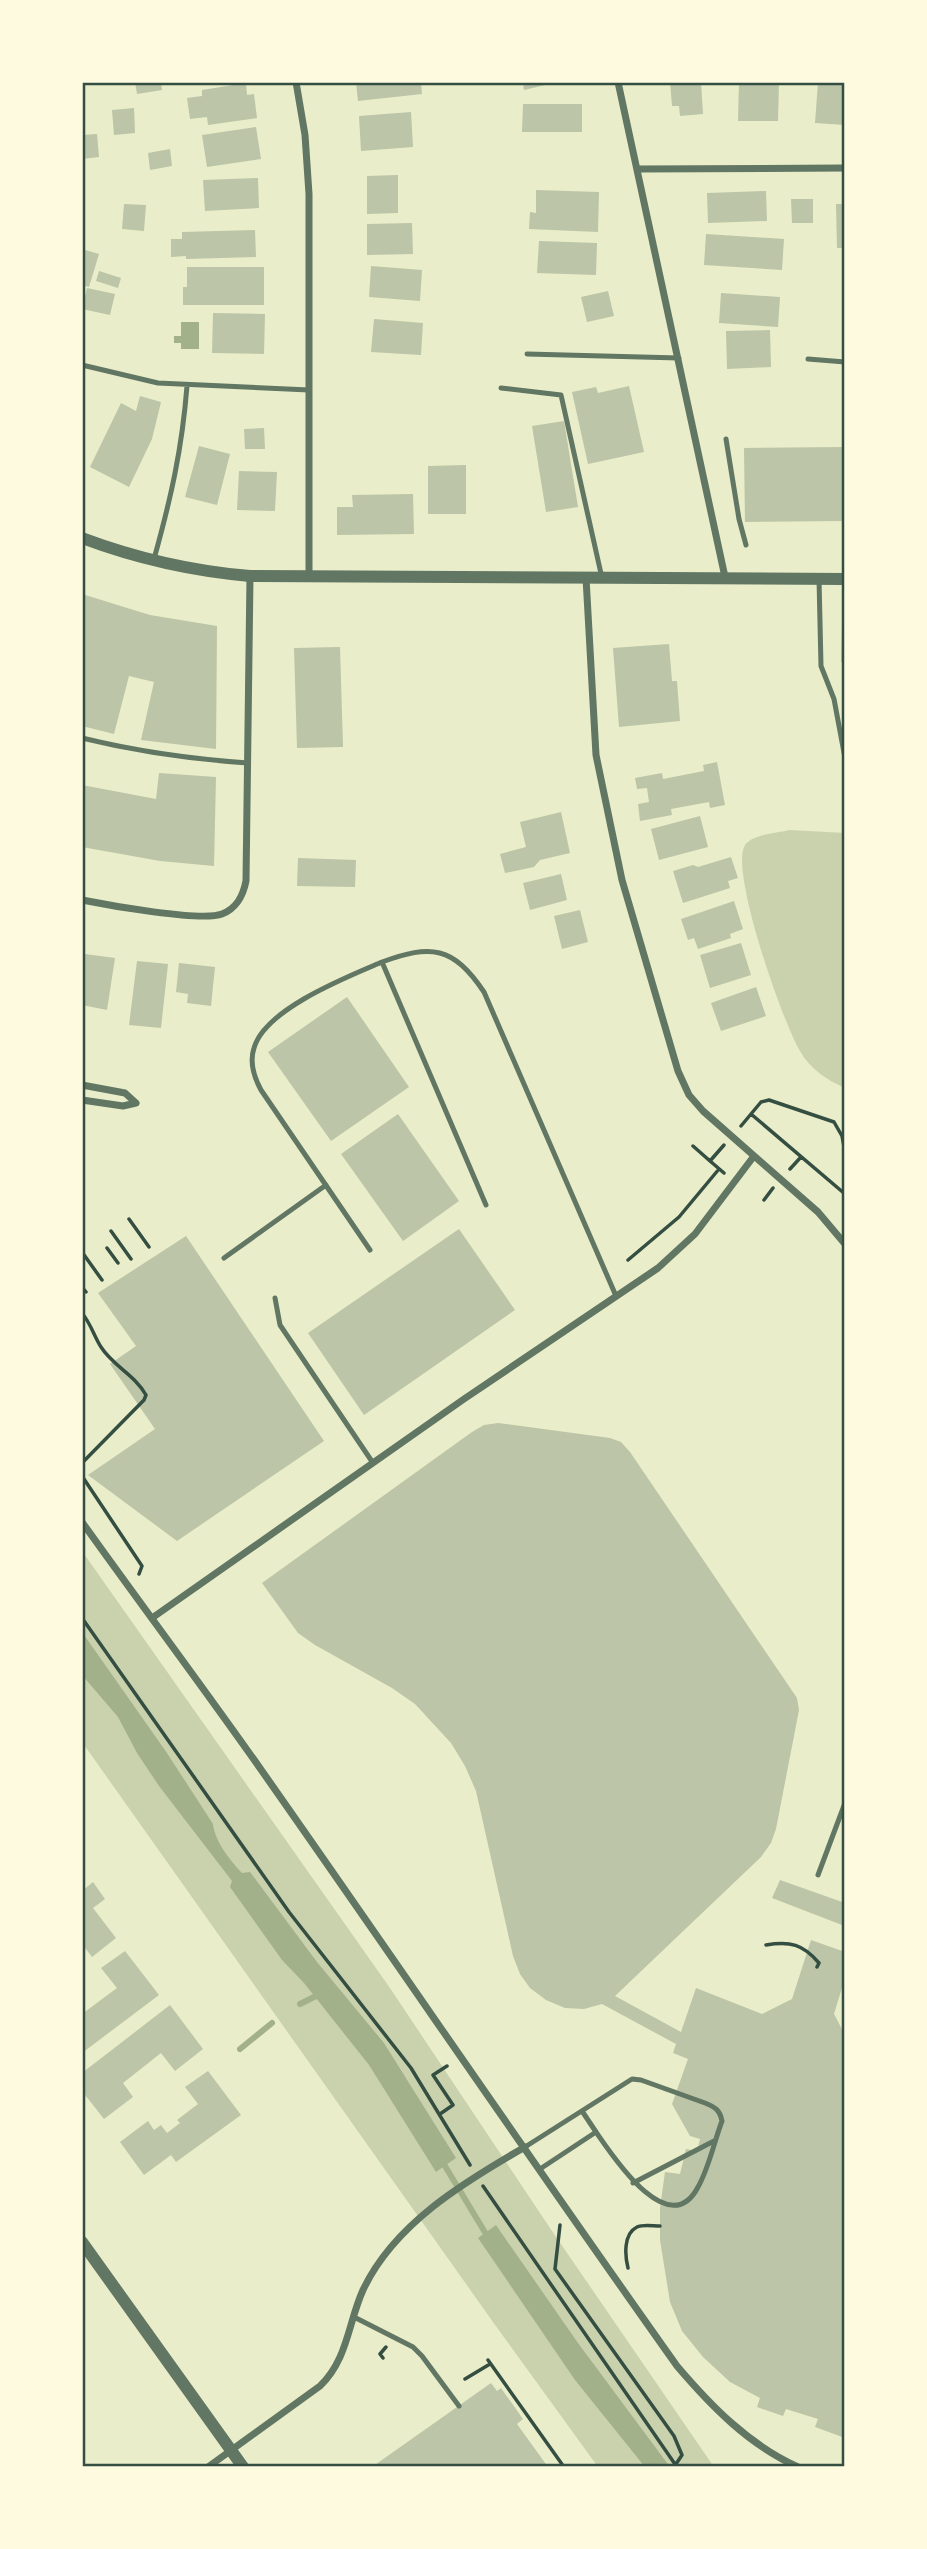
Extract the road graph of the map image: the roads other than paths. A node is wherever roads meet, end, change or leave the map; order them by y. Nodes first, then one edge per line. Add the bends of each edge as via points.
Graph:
1 (296, 82) edge
2 (618, 82) edge
3 (845, 168) edge
4 (636, 169) junction
5 (527, 354) dead end
6 (678, 358) junction
7 (808, 359) dead end
8 (845, 362) edge
9 (82, 365) edge
10 (187, 386) junction
11 (500, 388) dead end
12 (309, 390) junction
13 (726, 439) dead end
14 (82, 538) edge
15 (746, 545) dead end
16 (153, 562) junction
17 (250, 576) junction
18 (309, 576) junction
19 (725, 577) junction
20 (586, 578) junction
21 (602, 578) junction
22 (819, 579) junction
23 (845, 579) edge
24 (82, 738) edge
25 (845, 758) edge
26 (248, 763) junction
27 (82, 900) edge
28 (382, 962) junction
29 (82, 1085) edge
30 (82, 1100) edge
31 (754, 1156) junction
32 (326, 1185) junction
33 (486, 1205) dead end
34 (845, 1244) edge
35 (370, 1250) dead end
36 (224, 1258) dead end
37 (616, 1296) junction
38 (275, 1298) dead end
39 (373, 1463) junction
40 (82, 1522) edge
41 (152, 1618) junction
42 (845, 1803) edge
43 (818, 1875) dead end
44 (582, 2110) junction
45 (596, 2132) junction
46 (715, 2141) junction
47 (525, 2147) junction
48 (540, 2169) junction
49 (633, 2183) junction
50 (82, 2242) edge
51 (354, 2317) junction
52 (459, 2406) dead end
53 (231, 2450) junction
54 (208, 2467) edge
55 (243, 2467) edge
56 (798, 2467) edge

1 - 12 street via 309,194
2 - 4 street
3 - 4 street
4 - 6 street
5 - 6 lane
6 - 19 street
7 - 8 lane
9 - 10 lane
10 - 12 lane
10 - 16 lane via 174,485
11 - 21 lane via 561,395
12 - 18 street
13 - 15 lane
14 - 16 street
16 - 17 street
17 - 18 street
17 - 26 street
18 - 20 street
19 - 21 street
19 - 22 street
20 - 21 street
20 - 31 street via 596,755 622,880 689,1095
22 - 23 street
22 - 25 lane via 821,666 834,699
24 - 26 lane via 194,760
26 - 27 street via 246,881 243,895 233,907 213,916
28 - 32 lane via 327,986 290,1010 260,1035 253,1049 251,1065 261,1090
28 - 33 lane
28 - 37 lane via 429,950 454,959 471,973 484,992
29 - 30 street via 125,1093 136,1103 123,1106
31 - 34 street via 818,1212
31 - 37 street via 695,1234 658,1268
32 - 35 lane
32 - 36 lane
37 - 39 street
38 - 39 lane via 280,1325
39 - 41 street
40 - 41 street
41 - 47 street
42 - 43 lane
44 - 45 lane
44 - 46 lane via 621,2084 641,2080 715,2107 722,2121
44 - 47 lane
45 - 48 lane
45 - 49 lane
46 - 49 lane
46 - 49 lane via 698,2188 681,2204 647,2194
47 - 48 street
47 - 51 street via 407,2227 371,2273
48 - 56 street via 699,2392 745,2434
50 - 53 street
51 - 52 lane via 412,2347
51 - 53 street via 331,2376
53 - 54 street
53 - 55 street

